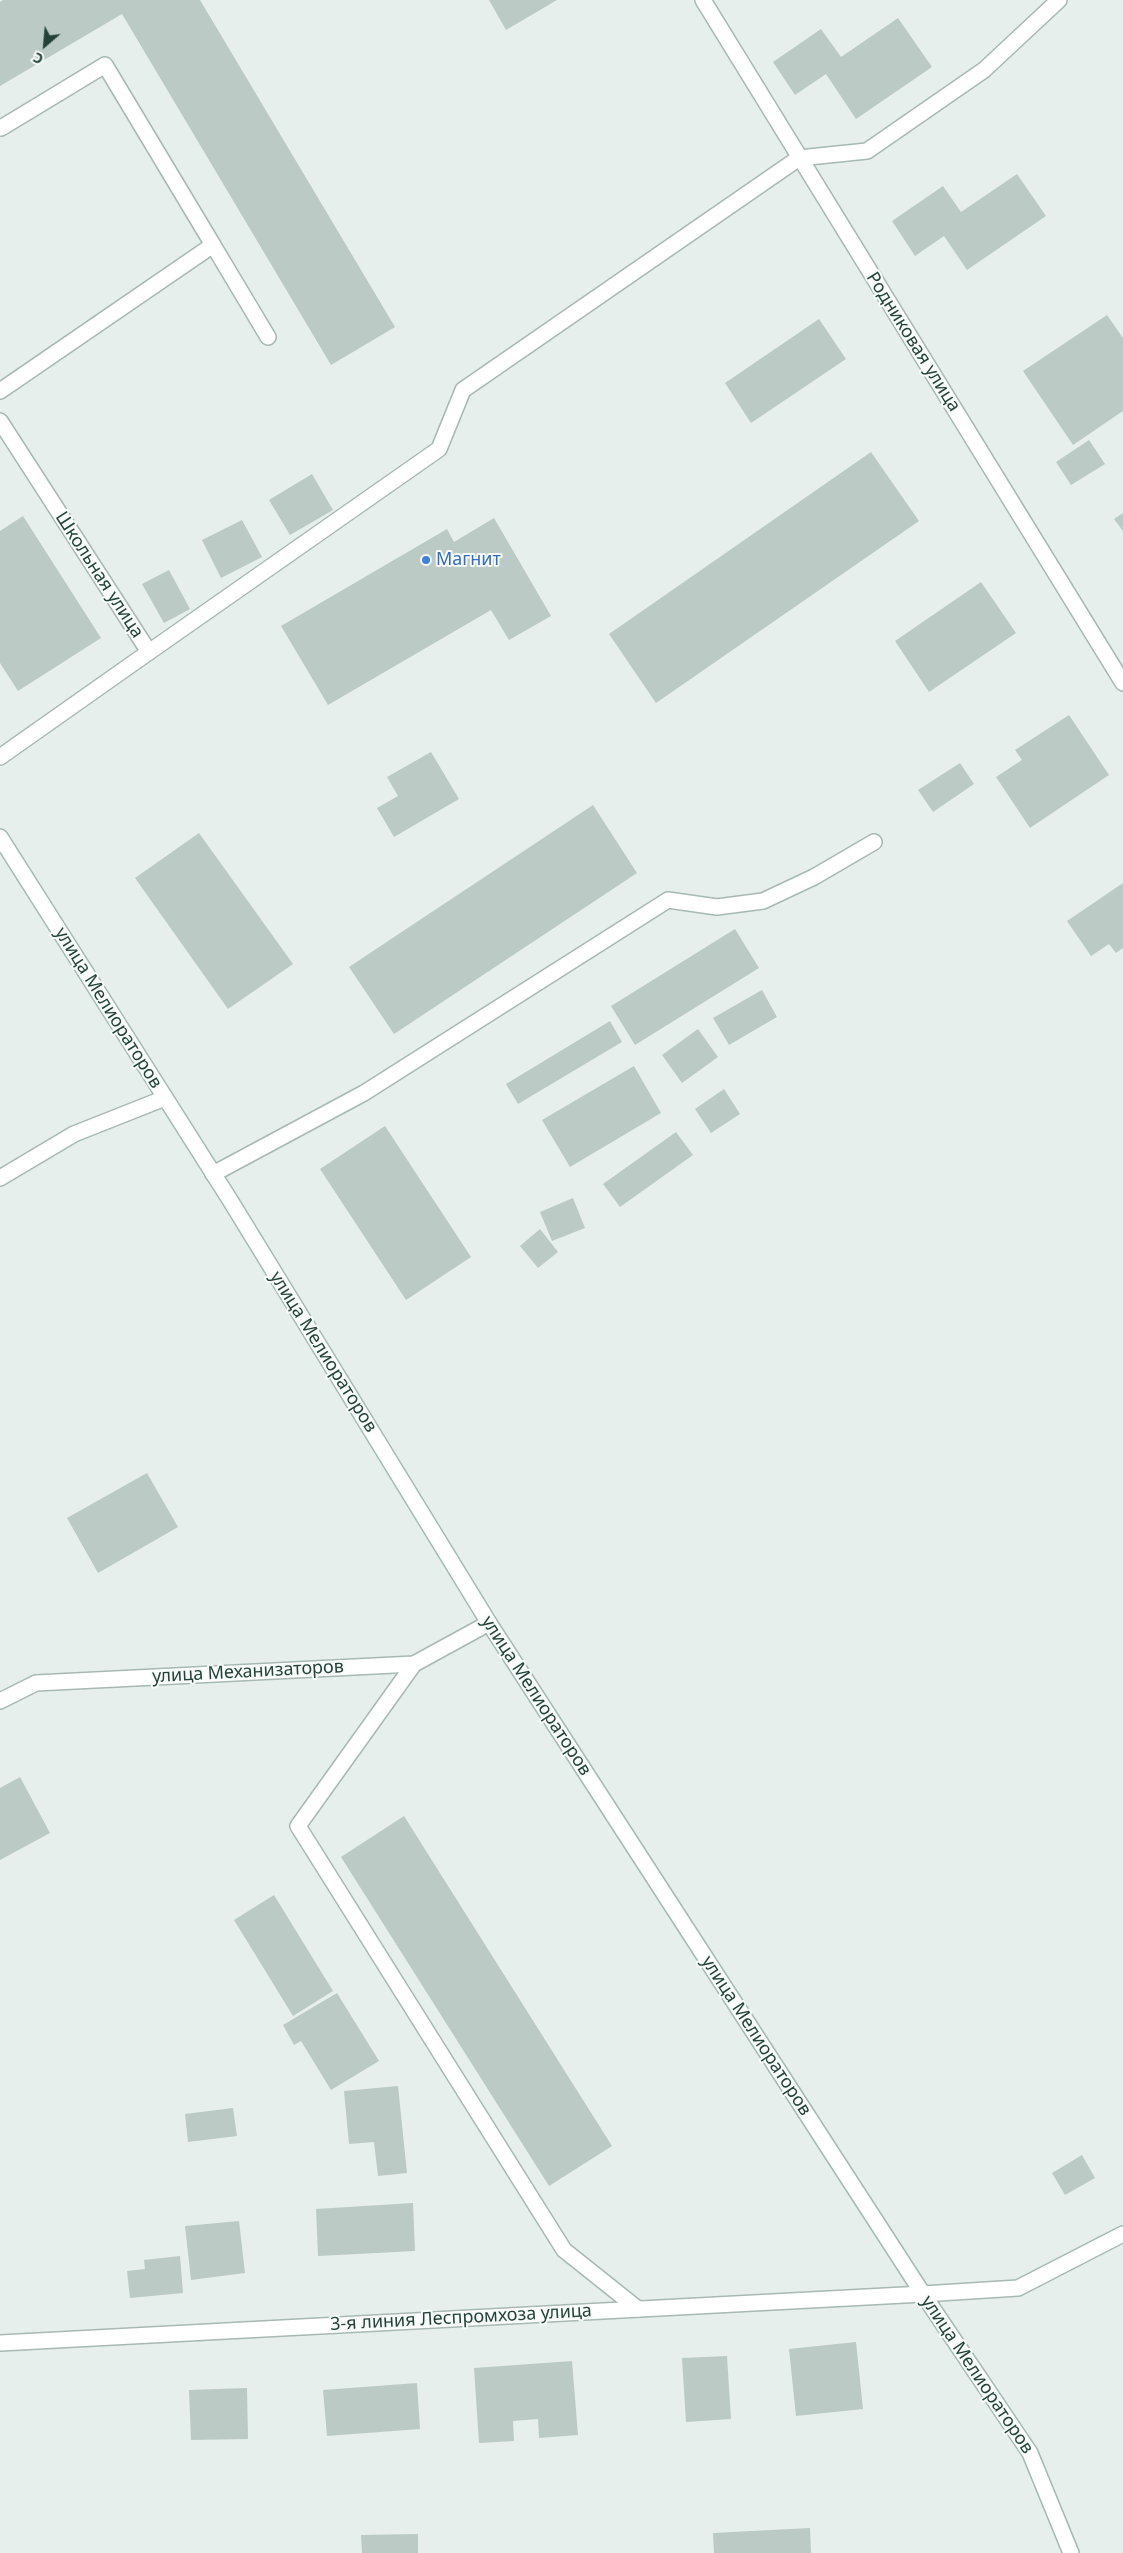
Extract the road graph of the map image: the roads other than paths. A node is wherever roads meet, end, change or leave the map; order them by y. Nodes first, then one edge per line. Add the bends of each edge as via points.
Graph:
1 (703, 0) edge
2 (1059, 0) edge
3 (1, 128) edge
4 (799, 158) junction
5 (213, 245) junction
6 (268, 337) dead end
7 (0, 391) edge
8 (0, 420) edge
9 (149, 652) junction
10 (1123, 683) edge
11 (0, 757) edge
12 (0, 837) edge
13 (874, 842) dead end
14 (165, 1098) junction
15 (213, 1174) junction
16 (0, 1178) edge
17 (489, 1623) junction
18 (414, 1664) junction
19 (0, 1701) edge
20 (1123, 2234) edge
21 (923, 2294) junction
22 (638, 2309) junction
23 (0, 2343) edge
24 (1072, 2553) edge

1 - 4 street, Родниковая улица
2 - 4 street via 984,70 867,151
3 - 5 street via 105,65
4 - 9 street via 463,390 439,449
4 - 10 street, Родниковая улица
5 - 6 street
5 - 7 street
8 - 9 street, Школьная улица
9 - 11 street, Школьная улица
12 - 14 street, улица Мелиораторов
13 - 15 street via 814,877 762,901 716,907 668,900 364,1093
14 - 15 street, улица Мелиораторов
14 - 16 street via 74,1134
15 - 17 street, улица Мелиораторов
17 - 18 street, улица Механизаторов
17 - 21 street, улица Мелиораторов
18 - 19 street, улица Механизаторов via 36,1683
18 - 22 street via 298,1826 564,2250
20 - 21 street, 3-я линия Леспромхоза улица via 1018,2288
21 - 22 street, 3-я линия Леспромхоза улица
21 - 24 street, улица Мелиораторов via 1030,2453
22 - 23 street, 3-я линия Леспромхоза улица

